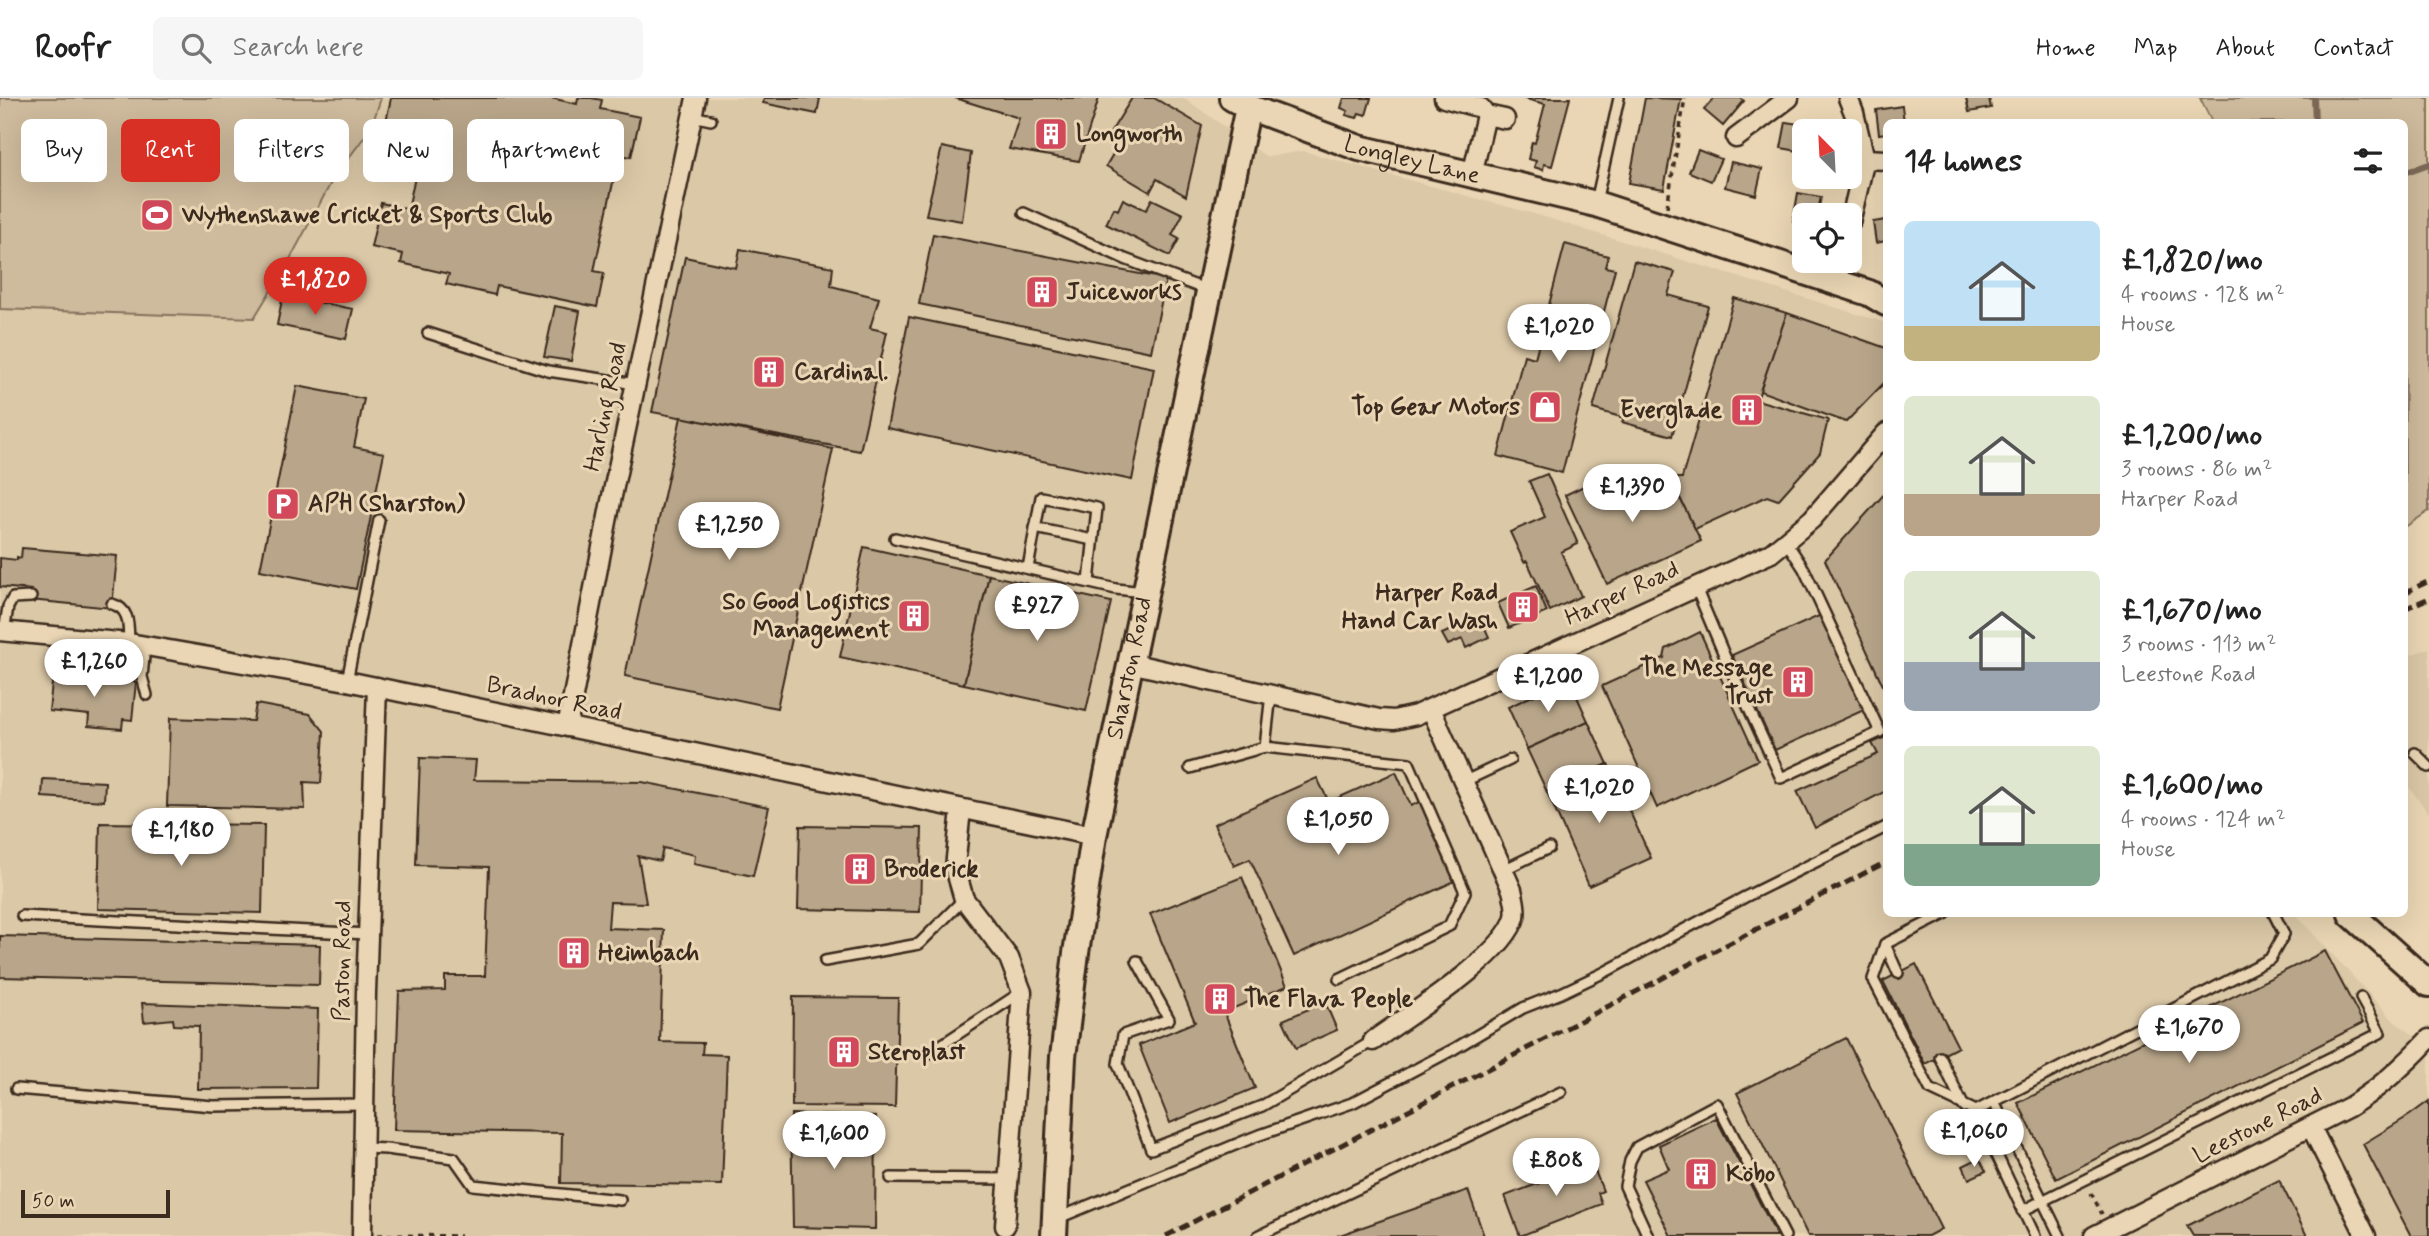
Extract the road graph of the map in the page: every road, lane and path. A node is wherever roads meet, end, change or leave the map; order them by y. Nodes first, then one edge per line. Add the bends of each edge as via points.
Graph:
1 (696, 98) edge
2 (1444, 98) edge
3 (1619, 98) edge
4 (1685, 98) edge
5 (1789, 98) edge
6 (1847, 98) edge
7 (1240, 102) edge
8 (1486, 115) junction
9 (692, 116) junction
10 (1505, 119) dead end
11 (711, 120) dead end
12 (1737, 138) dead end
13 (1865, 159) junction
14 (1883, 160) edge
15 (1472, 175) junction
16 (1855, 203) edge
17 (1596, 204) junction
18 (1024, 213) dead end
19 (1664, 226) junction
20 (1792, 259) edge
21 (1841, 273) edge
22 (1209, 290) junction
23 (1883, 301) edge
24 (428, 333) dead end
25 (636, 384) junction
26 (1883, 436) edge
27 (379, 520) dead end
28 (1035, 528) junction
29 (895, 538) dead end
30 (1093, 540) junction
31 (1787, 543) junction
32 (1028, 568) junction
33 (1089, 582) junction
34 (1696, 588) junction
35 (1145, 593) junction
36 (30, 597) dead end
37 (113, 604) dead end
38 (2, 631) edge
39 (137, 644) junction
40 (1130, 663) junction
41 (347, 681) junction
42 (377, 687) junction
43 (1271, 694) junction
44 (147, 695) dead end
45 (1431, 709) junction
46 (567, 727) junction
47 (1265, 747) junction
48 (2416, 753) dead end
49 (1510, 760) dead end
50 (2429, 767) edge
51 (1190, 768) dead end
52 (1463, 782) junction
53 (961, 808) junction
54 (1883, 828) edge
55 (1094, 836) junction
56 (1549, 848) dead end
57 (1503, 870) junction
58 (964, 899) junction
59 (22, 916) dead end
60 (1939, 917) edge
61 (2276, 917) edge
62 (2354, 917) edge
63 (368, 934) junction
64 (1885, 944) junction
65 (825, 961) dead end
66 (1137, 961) dead end
67 (1898, 973) dead end
68 (1339, 979) dead end
69 (2429, 984) edge
70 (1022, 992) junction
71 (2361, 998) dead end
72 (2429, 1039) edge
73 (1373, 1041) joint
74 (929, 1053) dead end
75 (1940, 1057) dead end
76 (16, 1089) dead end
77 (1562, 1092) dead end
78 (1994, 1102) junction
79 (365, 1104) junction
80 (1964, 1107) junction
81 (1976, 1111) junction
82 (2311, 1127) junction
83 (365, 1148) junction
84 (891, 1178) dead end
85 (1009, 1180) junction
86 (2084, 1180) junction
87 (620, 1200) dead end
88 (2043, 1201) junction
89 (2022, 1211) junction
90 (1054, 1228) edge
91 (1003, 1231) edge
92 (2101, 1232) edge
93 (362, 1235) edge
94 (460, 1236) edge
95 (1258, 1236) edge
96 (1648, 1236) edge
97 (1785, 1236) edge
98 (2035, 1236) edge
99 (2060, 1236) edge
100 (2366, 1236) edge

1 - 9 street, Harling Road
2 - 8 street via 1481,108
3 - 17 lane
4 - 19 path
5 - 12 street
6 - 13 street
7 - 15 main road, Longley Lane via 1359,148
7 - 22 main road, Sharston Road
8 - 10 street
8 - 15 street
9 - 11 lane
9 - 25 street, Harling Road
13 - 14 street
13 - 16 street
15 - 17 main road, Longley Lane
17 - 19 main road, Longley Lane
18 - 22 lane via 1125,259
19 - 20 main road, Longley Lane
21 - 23 main road, Longley Lane
22 - 35 main road, Sharston Road
24 - 25 lane via 548,371
25 - 46 street, Harling Road
26 - 31 street, Harper Road
27 - 41 lane
28 - 30 lane
28 - 30 lane via 1041,497 1097,508
28 - 32 lane
29 - 32 lane
30 - 33 lane
31 - 34 street, Harper Road
31 - 34 lane via 1804,569 1880,732 1781,778
32 - 33 lane
33 - 35 lane
34 - 45 street, Harper Road
35 - 40 main road, Sharston Road
36 - 38 lane via 13,598
37 - 39 lane via 128,616
38 - 39 street, Bradnor Road
39 - 41 street, Bradnor Road
39 - 44 lane
40 - 43 street, Harper Road
40 - 55 main road, Sharston Road
41 - 42 street, Bradnor Road
42 - 46 street, Bradnor Road
42 - 63 street, Paston Road
43 - 45 street, Harper Road via 1379,719 1404,718
43 - 47 lane
45 - 52 street
46 - 53 street, Bradnor Road
47 - 51 lane
47 - 68 lane via 1409,763 1465,892 1449,926
48 - 50 lane
49 - 52 lane
52 - 57 street
53 - 55 street, Bradnor Road
53 - 58 street via 955,868
54 - 90 lane via 1594,977 1523,1008 1352,1103 1254,1137
55 - 90 main road, Sharston Road via 1063,1057
56 - 57 lane
57 - 73 street via 1516,904 1510,928 1486,956
58 - 65 lane via 919,944
58 - 70 street via 1009,958
59 - 63 lane
60 - 64 lane
61 - 78 lane via 2284,934 2270,959
62 - 69 main road
63 - 79 street, Paston Road
64 - 67 lane
64 - 80 lane via 1873,979 1930,1089
66 - 73 lane via 1169,1018 1123,1035 1118,1064 1151,1149 1262,1106
70 - 74 lane
70 - 85 street
71 - 86 lane via 2380,1033
72 - 82 street, Leestone Road via 2374,1092
75 - 80 lane
76 - 79 lane via 213,1106
77 - 95 lane
78 - 81 lane
78 - 88 lane
79 - 83 street, Paston Road
80 - 81 lane
81 - 89 lane
82 - 92 street, Leestone Road
82 - 100 street
83 - 87 lane via 454,1158 474,1185
83 - 93 street, Paston Road
84 - 85 lane
85 - 91 street
86 - 88 lane
86 - 92 path
88 - 89 lane
88 - 99 lane
89 - 98 lane
93 - 94 path
96 - 97 lane via 1625,1186 1637,1147 1717,1104

